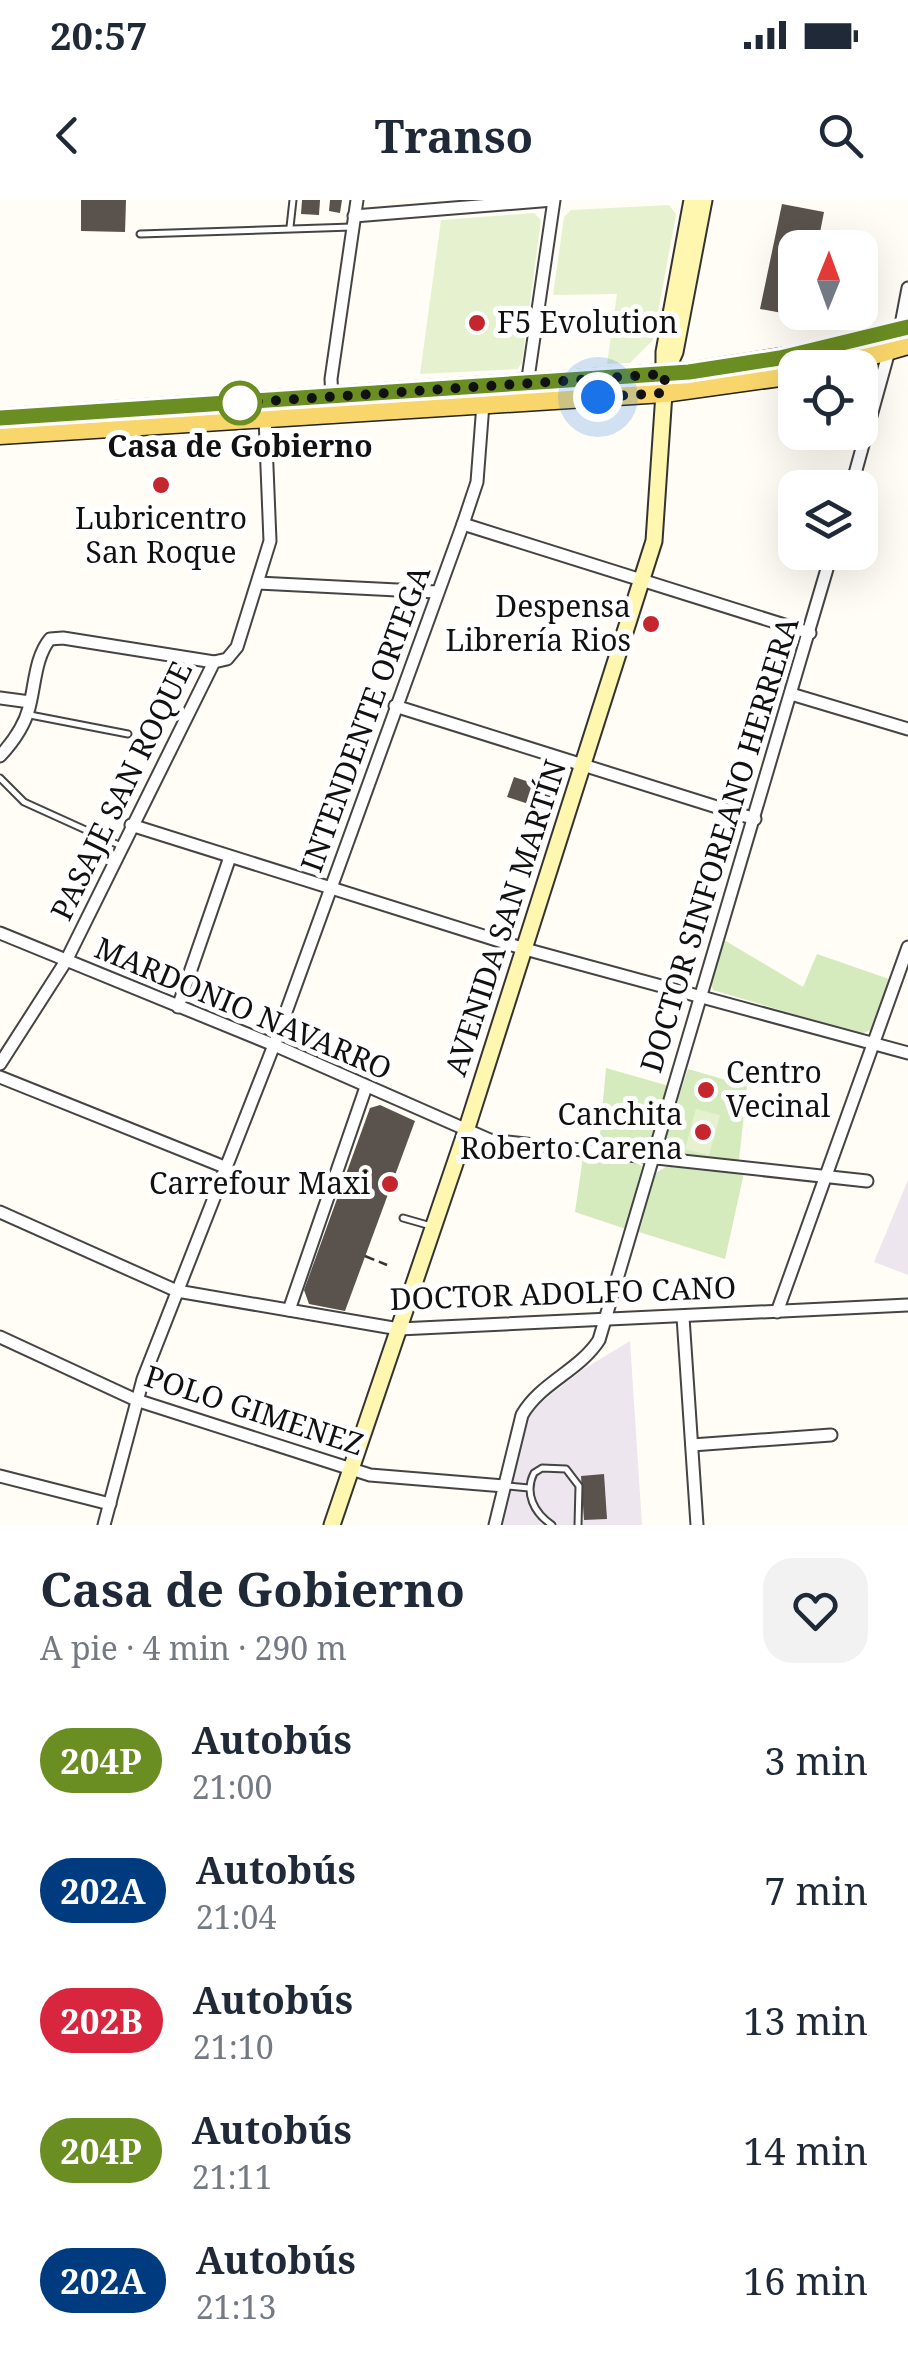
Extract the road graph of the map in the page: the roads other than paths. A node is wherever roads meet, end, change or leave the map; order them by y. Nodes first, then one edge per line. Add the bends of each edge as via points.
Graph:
1 (293, 200) edge
2 (357, 200) edge
3 (554, 200) edge
4 (692, 200) edge
5 (704, 200) edge
6 (353, 222) junction
7 (290, 227) junction
8 (140, 234) dead end
9 (908, 288) edge
10 (905, 334) edge
11 (889, 351) junction
12 (878, 354) edge
13 (665, 374) junction
14 (778, 377) edge
15 (528, 385) junction
16 (664, 393) junction
17 (332, 398) junction
18 (483, 404) junction
19 (0, 418) edge
20 (264, 418) junction
21 (0, 435) edge
22 (855, 470) edge
23 (463, 524) junction
24 (827, 570) edge
25 (643, 580) junction
26 (258, 583) junction
27 (437, 592) junction
28 (810, 633) junction
29 (214, 662) junction
30 (791, 694) junction
31 (0, 698) edge
32 (395, 706) junction
33 (29, 708) junction
34 (908, 728) edge
35 (128, 734) road end
36 (0, 756) edge
37 (584, 765) junction
38 (0, 778) edge
39 (755, 818) junction
40 (131, 825) junction
41 (121, 846) junction
42 (230, 856) junction
43 (332, 889) junction
44 (0, 933) edge
45 (908, 947) edge
46 (525, 949) junction
47 (66, 962) junction
48 (702, 996) junction
49 (178, 1007) junction
50 (873, 1043) junction
51 (274, 1045) junction
52 (908, 1053) edge
53 (0, 1064) edge
54 (0, 1077) edge
55 (366, 1087) junction
56 (466, 1131) junction
57 (653, 1157) junction
58 (227, 1168) junction
59 (824, 1176) junction
60 (867, 1181) dead end
61 (0, 1212) edge
62 (403, 1218) dead end
63 (434, 1227) junction
64 (177, 1292) junction
65 (908, 1305) edge
66 (289, 1310) junction
67 (777, 1312) junction
68 (683, 1316) junction
69 (605, 1319) junction
70 (400, 1330) junction
71 (0, 1337) edge
72 (136, 1400) junction
73 (831, 1435) dead end
74 (692, 1446) junction
75 (350, 1469) junction
76 (0, 1476) edge
77 (504, 1486) junction
78 (529, 1488) junction
79 (110, 1504) junction
80 (104, 1525) edge
81 (332, 1525) edge
82 (495, 1525) edge
83 (552, 1525) edge
84 (578, 1525) edge
85 (697, 1525) edge

1 - 7 lane
2 - 6 street
3 - 6 street
3 - 15 street
4 - 13 main road
5 - 13 main road
6 - 7 lane
6 - 17 street
7 - 8 lane
9 - 10 street
10 - 11 main road
10 - 13 main road
11 - 12 main road
11 - 22 street
13 - 15 main road
13 - 16 main road, AVENIDA SAN MARTÍN
14 - 16 main road
15 - 17 main road
16 - 18 main road
16 - 25 main road, AVENIDA SAN MARTÍN via 657,515
17 - 19 main road
18 - 20 main road
18 - 23 street, INTENDENTE ORTEGA via 477,482
20 - 21 main road
20 - 26 street, PASAJE SAN ROQUE via 271,526
23 - 25 street
23 - 27 street, INTENDENTE ORTEGA
24 - 28 street, DOCTOR SINFOREANO HERRERA
25 - 28 street
25 - 37 main road, AVENIDA SAN MARTÍN
26 - 27 street
26 - 29 street, PASAJE SAN ROQUE via 238,647
27 - 32 street, INTENDENTE ORTEGA
28 - 30 street, DOCTOR SINFOREANO HERRERA
29 - 33 street via 50,640 42,648
29 - 40 street, PASAJE SAN ROQUE
30 - 34 street
30 - 39 street, DOCTOR SINFOREANO HERRERA
31 - 33 street
32 - 37 street
32 - 43 street, INTENDENTE ORTEGA
33 - 35 lane
33 - 36 street
37 - 39 street
37 - 46 main road, AVENIDA SAN MARTÍN
38 - 41 lane via 24,802
39 - 48 street, DOCTOR SINFOREANO HERRERA
40 - 41 street, PASAJE SAN ROQUE
40 - 42 street
41 - 47 street, PASAJE SAN ROQUE
42 - 43 street
42 - 49 street
43 - 46 street
43 - 51 street, INTENDENTE ORTEGA
44 - 47 street, MARDONIO NAVARRO
45 - 50 street
46 - 48 street
46 - 56 main road, AVENIDA SAN MARTÍN
47 - 49 street, MARDONIO NAVARRO
47 - 53 street, PASAJE SAN ROQUE
48 - 50 street
48 - 57 street, DOCTOR SINFOREANO HERRERA
49 - 51 street, MARDONIO NAVARRO
50 - 52 street
50 - 59 street
51 - 55 street, MARDONIO NAVARRO
51 - 58 street, INTENDENTE ORTEGA
54 - 58 street
55 - 56 street, MARDONIO NAVARRO
55 - 66 street
56 - 57 street, MARDONIO NAVARRO via 490,1140
56 - 63 main road, AVENIDA SAN MARTÍN
57 - 59 street, MARDONIO NAVARRO
57 - 69 street, DOCTOR SINFOREANO HERRERA
58 - 64 street, INTENDENTE ORTEGA
59 - 60 street, MARDONIO NAVARRO
59 - 67 street
61 - 64 street, DOCTOR ADOLFO CANO
62 - 63 lane
63 - 70 main road, AVENIDA SAN MARTÍN
64 - 66 street, DOCTOR ADOLFO CANO
64 - 72 street, INTENDENTE ORTEGA
65 - 67 street, DOCTOR ADOLFO CANO
66 - 70 street, DOCTOR ADOLFO CANO
67 - 68 street, DOCTOR ADOLFO CANO
68 - 69 street, DOCTOR ADOLFO CANO
68 - 74 street
69 - 70 street, DOCTOR ADOLFO CANO
69 - 77 street, DOCTOR SINFOREANO HERRERA via 588,1357 531,1399
70 - 75 main road, AVENIDA SAN MARTÍN
71 - 72 street, POLO GIMENEZ
72 - 75 street, POLO GIMENEZ
72 - 79 street, INTENDENTE ORTEGA
73 - 74 street
74 - 85 street
75 - 77 street, POLO GIMENEZ
75 - 81 main road, AVENIDA SAN MARTÍN
76 - 79 street
77 - 78 lane
77 - 82 street, DOCTOR SINFOREANO HERRERA
78 - 83 lane via 534,1506
78 - 84 lane via 542,1468 566,1468 579,1486
79 - 80 street, INTENDENTE ORTEGA

